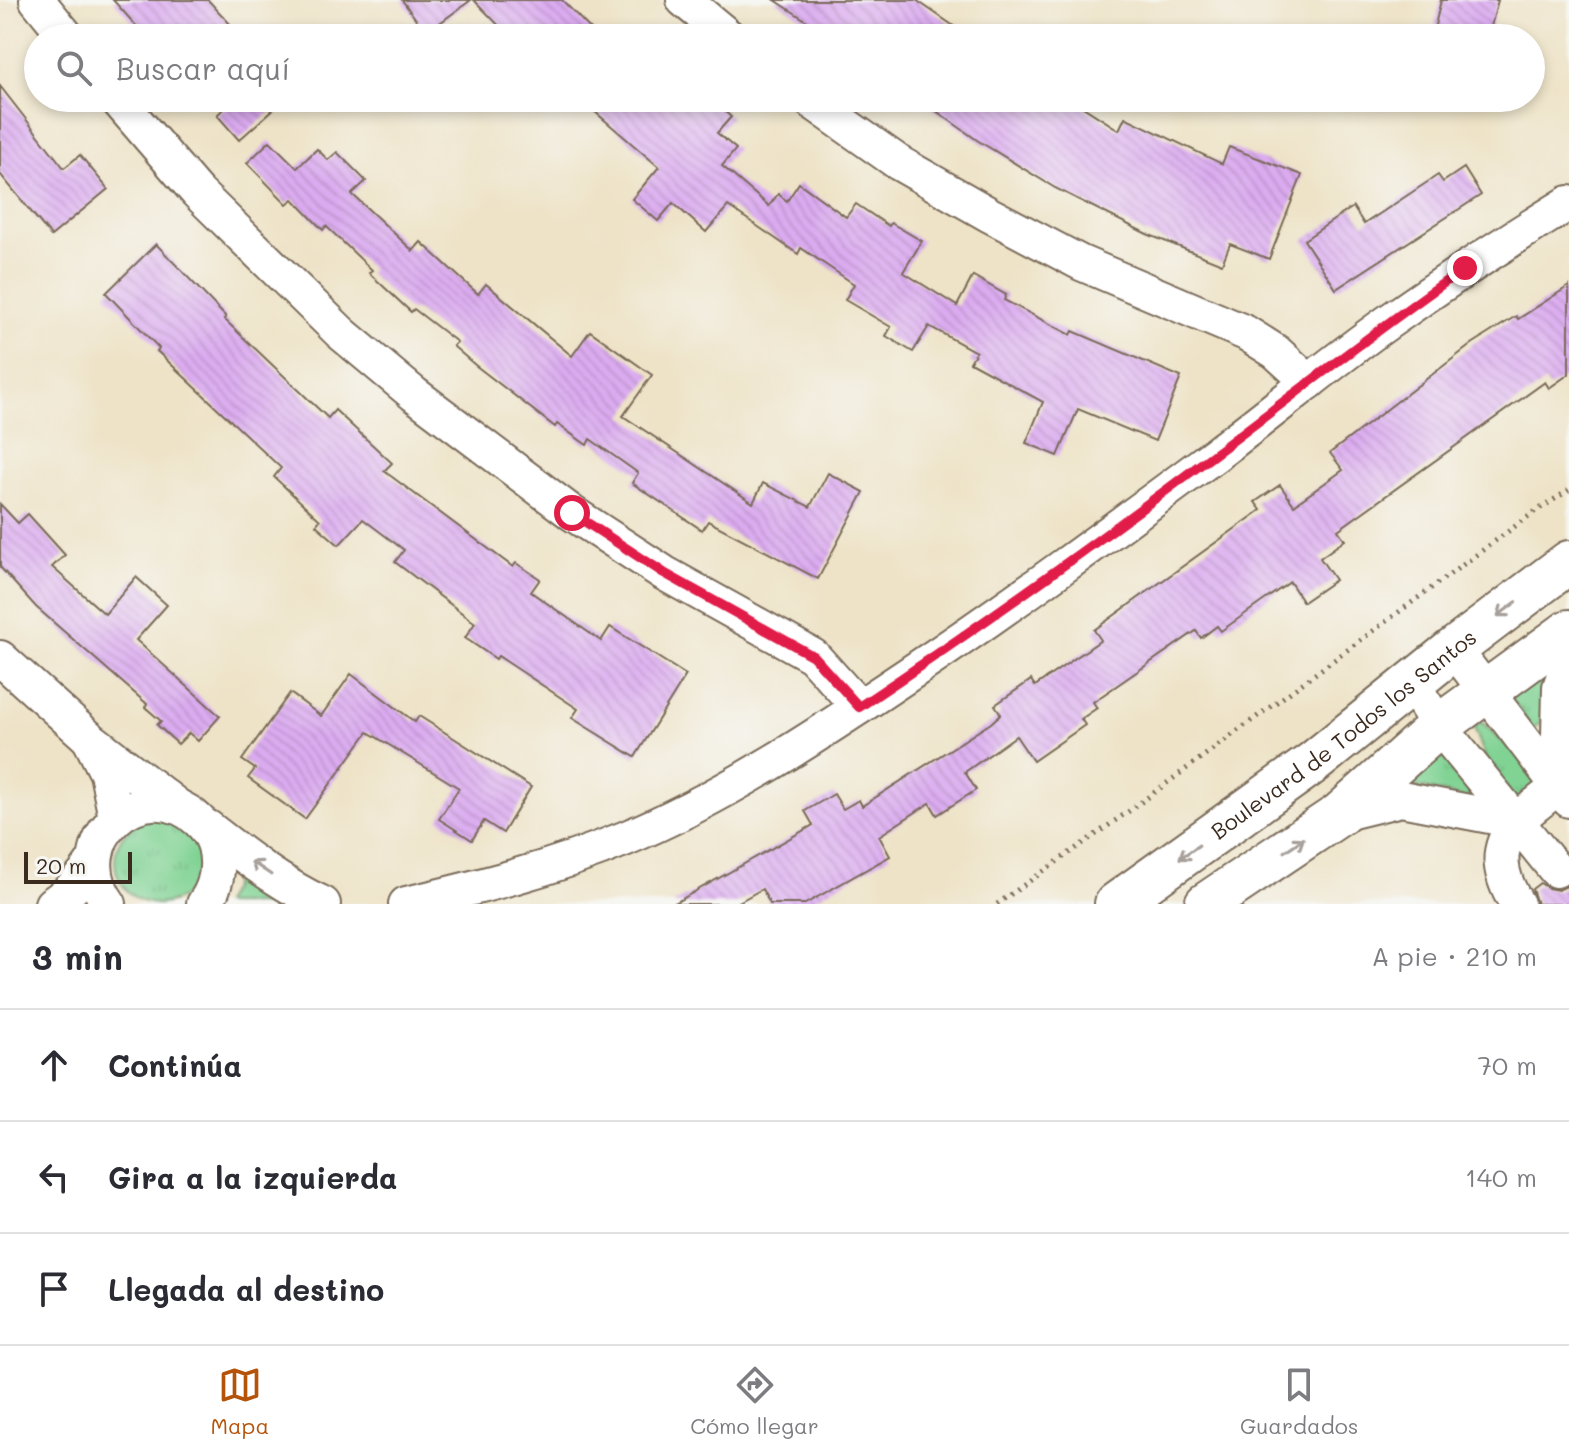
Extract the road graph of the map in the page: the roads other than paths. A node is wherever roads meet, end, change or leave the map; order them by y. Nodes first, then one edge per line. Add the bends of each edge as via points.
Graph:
1 (37, 0) edge
2 (684, 0) edge
3 (57, 24) edge
4 (713, 24) edge
5 (128, 112) edge
6 (827, 112) edge
7 (1569, 203) edge
8 (1309, 382) junction
9 (1569, 562) edge
10 (1569, 631) edge
11 (1454, 649) junction
12 (0, 658) edge
13 (1569, 661) edge
14 (1411, 682) junction
15 (1484, 691) junction
16 (859, 707) junction
17 (1439, 726) junction
18 (89, 738) junction
19 (1565, 790) edge
20 (1340, 814) junction
21 (190, 816) junction
22 (116, 818) junction
23 (1516, 821) junction
24 (95, 859) junction
25 (1556, 870) dead end
26 (52, 904) edge
27 (109, 904) edge
28 (204, 904) edge
29 (323, 904) edge
30 (406, 904) edge
31 (1116, 904) edge
32 (1206, 904) edge
33 (1517, 904) edge

1 - 3 street
2 - 4 street
5 - 16 street via 208,203 341,333 414,394 585,522 813,656
6 - 8 street via 899,163 1081,263 1246,333
7 - 8 street via 1465,268
8 - 16 street via 980,627
9 -> 11 street, Boulevard de Todos los Santos
10 - 15 street
11 - 14 street, Boulevard de Todos los Santos
11 - 15 street
12 - 18 street
13 - 19 street via 1560,687
14 - 17 street
14 -> 31 street, Boulevard de Todos los Santos via 1314,762
15 - 17 street
15 - 19 street
16 - 30 street via 693,807 624,839 554,865
17 - 20 street
17 - 23 street
18 - 21 street
18 - 22 street via 107,773
19 - 23 street
20 - 23 street via 1401,799
32 -> 20 street
21 - 22 street via 156,803
21 - 28 street via 213,840 218,858 217,877
29 -> 21 street via 258,867
22 - 24 street via 105,829
23 - 25 street
23 - 33 street via 1502,843 1501,865
24 - 26 street via 75,886
24 - 27 street via 96,878

